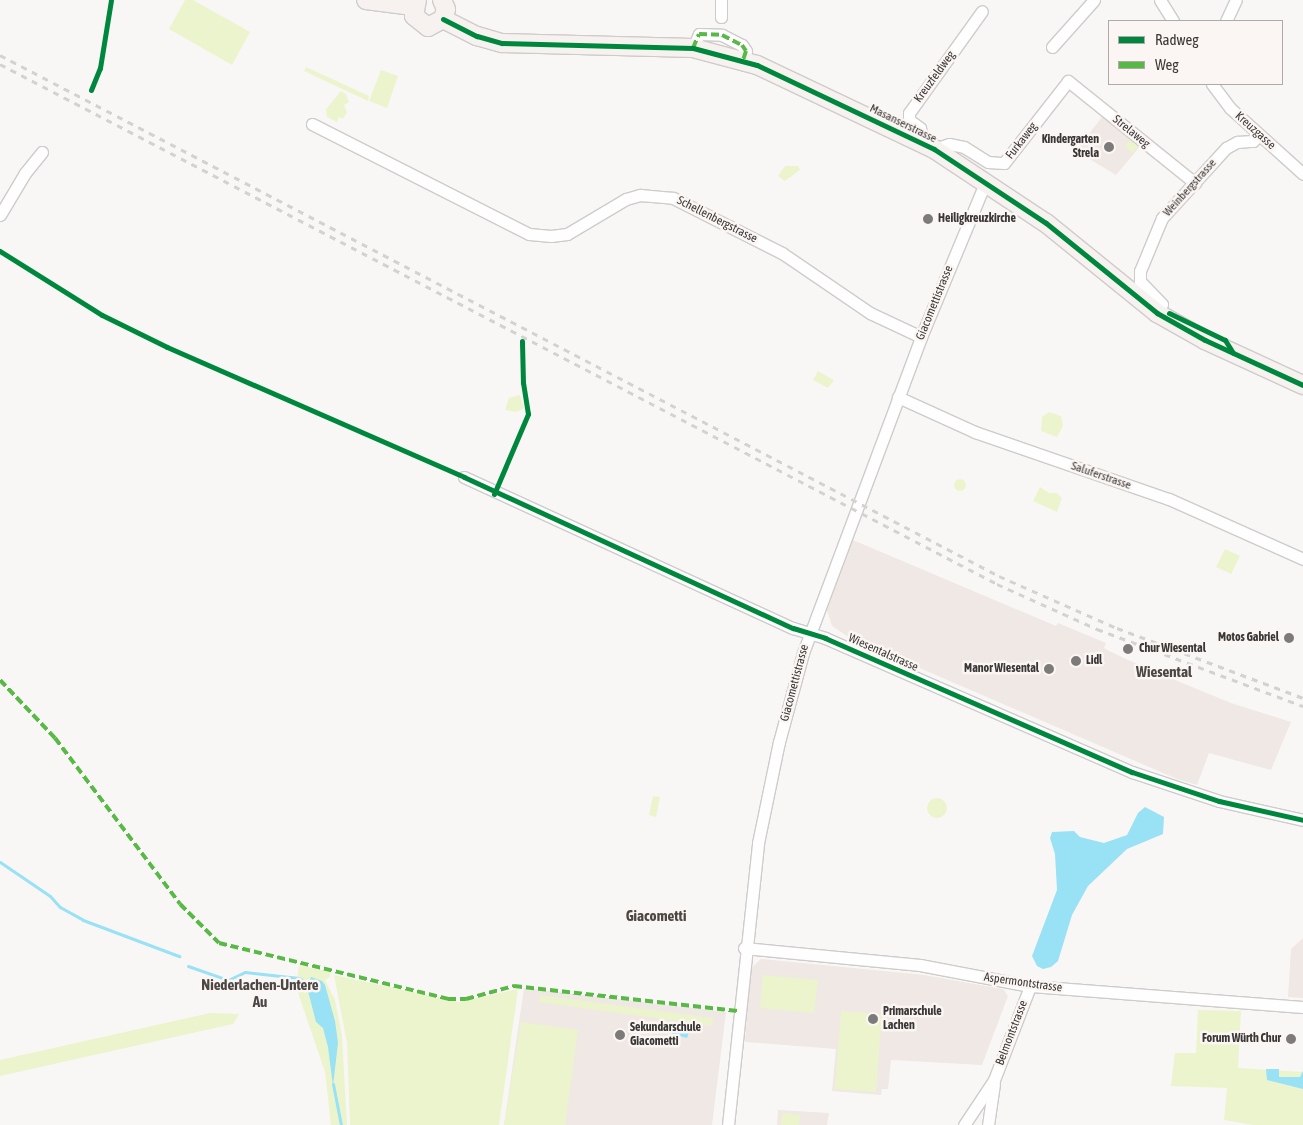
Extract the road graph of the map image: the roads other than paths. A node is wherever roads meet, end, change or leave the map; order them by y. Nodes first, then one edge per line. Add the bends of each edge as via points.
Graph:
1 (366, 0) edge
2 (442, 0) edge
3 (721, 0) edge
4 (1094, 0) edge
5 (1160, 0) edge
6 (1236, 0) edge
7 (415, 3) edge
8 (982, 11) dead end
9 (720, 17) dead end
10 (443, 19) junction
11 (1172, 20) edge
12 (1226, 20) edge
13 (1052, 47) dead end
14 (1068, 81) joint
15 (1213, 85) edge
16 (312, 124) dead end
17 (1259, 135) junction
18 (928, 146) junction
19 (42, 152) dead end
20 (1303, 174) edge
21 (986, 181) junction
22 (1195, 183) junction
23 (0, 215) edge
24 (1157, 313) junction
25 (921, 337) junction
26 (1303, 385) edge
27 (898, 397) junction
28 (464, 477) dead end
29 (1303, 559) edge
30 (810, 634) junction
31 (1303, 820) edge
32 (744, 948) junction
33 (1030, 986) junction
34 (1303, 1007) edge
35 (994, 1080) junction
36 (728, 1125) edge
37 (964, 1125) edge
38 (988, 1125) edge

1 - 7 main road
2 - 10 main road via 446,9
3 - 9 street
4 - 13 street
5 - 11 street
6 - 12 street
7 - 10 main road via 416,21 425,26 436,26
8 - 18 street, Kreuzfeldweg via 909,113 909,120 920,128
10 - 18 main road, Masanserstrasse via 472,34 502,43 693,48 743,60
14 - 18 street, Furkaweg via 1004,163 988,162 958,146
14 - 22 street, Strelaweg
15 - 17 street, Kreuzgasse via 1230,108
16 - 25 street, Schellenbergstrasse via 529,234 567,234 626,199 640,195 673,198 782,253 870,313
17 - 20 street, Kreuzgasse
17 - 22 street, Weinbergstrasse via 1253,141 1231,144
18 - 21 main road, Masanserstrasse
19 - 23 street
21 - 24 main road, Masanserstrasse via 1046,223
21 - 25 street, Giacomettistrasse
22 - 24 street, Weinbergstrasse via 1162,218 1142,261 1140,281 1162,304
24 - 26 main road, Masanserstrasse via 1205,340
25 - 27 street, Giacomettistrasse
27 - 29 street, Saluferstrasse via 975,432 1169,499
27 - 30 street, Giacomettistrasse
28 - 30 street, Wiesentalstrasse
30 - 31 street, Wiesentalstrasse via 1132,772 1219,801
30 - 32 street, Giacomettistrasse via 766,801
32 - 33 street, Aspermontstrasse via 920,966
32 - 36 street, Giacomettistrasse
33 - 34 street, Aspermontstrasse
33 - 35 street, Belmontstrasse
35 - 37 street, Belmontstrasse
35 - 38 street, Belmontstrasse

